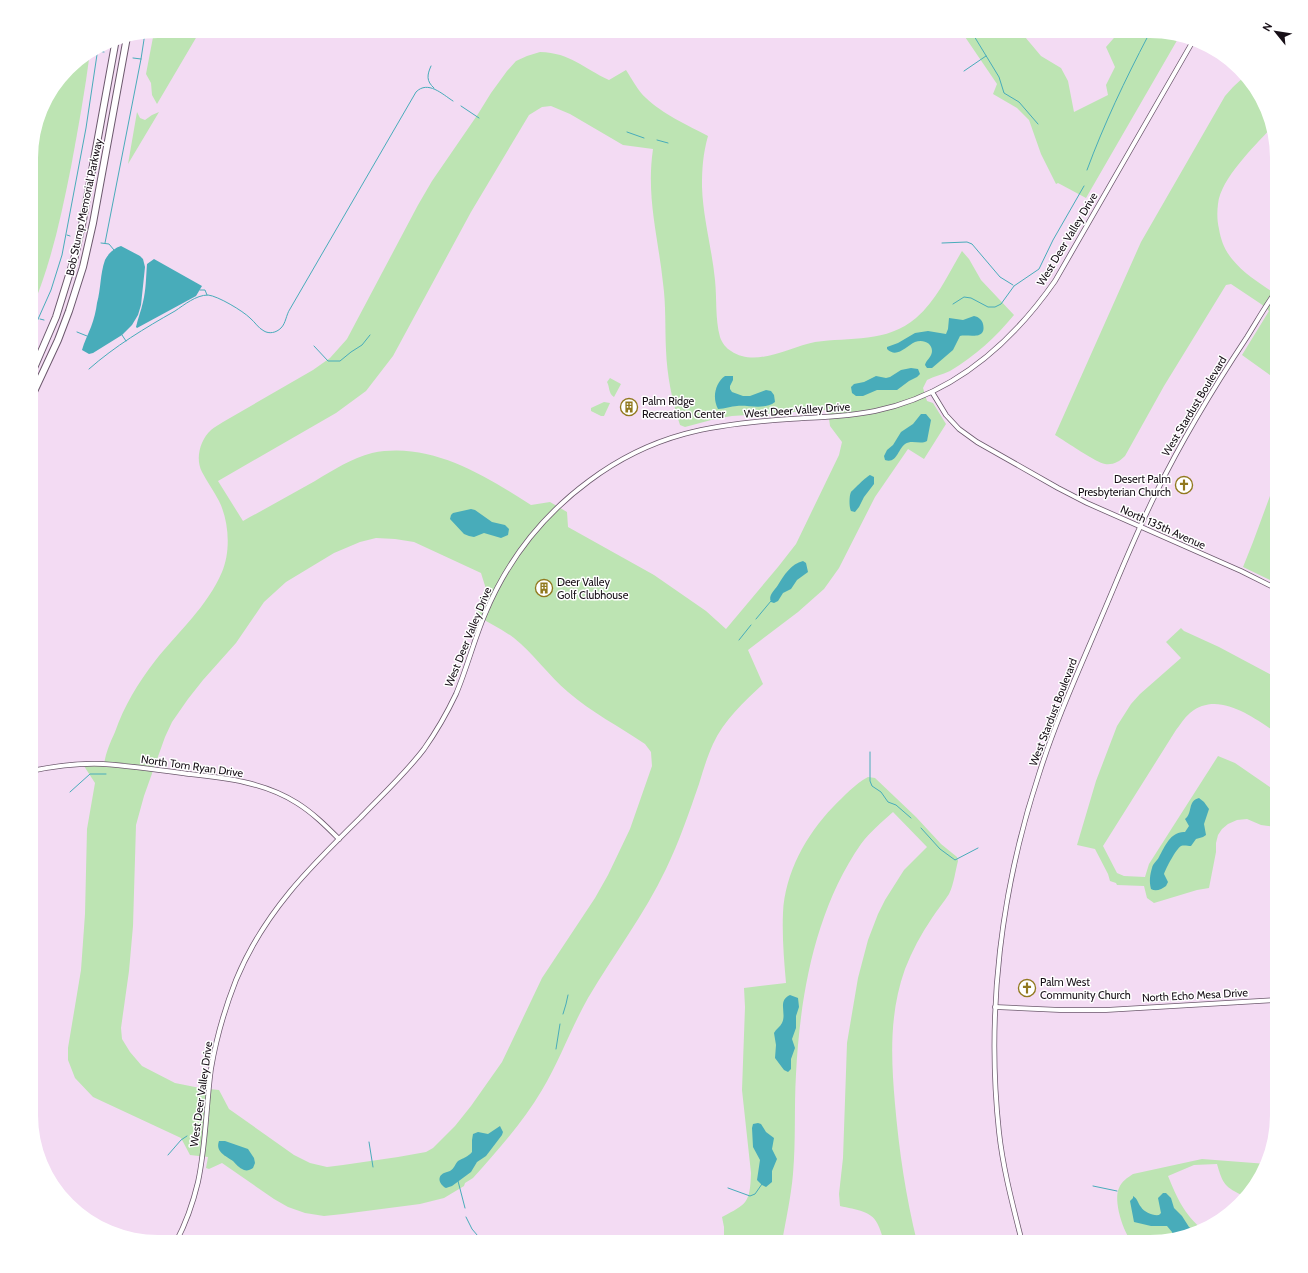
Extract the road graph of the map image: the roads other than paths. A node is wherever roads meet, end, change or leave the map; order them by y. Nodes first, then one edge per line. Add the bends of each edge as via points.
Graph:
1 (126, 42) edge
2 (1190, 45) edge
3 (115, 46) edge
4 (1270, 301) edge
5 (38, 359) edge
6 (38, 384) edge
7 (932, 392) junction
8 (1141, 526) junction
9 (1270, 586) edge
10 (38, 770) edge
11 (339, 839) junction
12 (1270, 1000) edge
13 (995, 1007) junction
14 (179, 1235) edge
15 (1020, 1235) edge

1 - 6 highway, Bob Stump Memorial Parkway via 87,252 61,333
2 - 7 street, West Deer Valley Drive via 1045,295 1017,328 990,354 961,376
3 - 5 highway, Bob Stump Memorial Parkway via 74,262 56,317
4 - 8 street, West Stardust Boulevard via 1194,420
7 - 8 street, North 135th Avenue via 946,416 969,437 1058,488
7 - 11 street, West Deer Valley Drive via 895,406 854,415 745,422 694,431 638,451 578,489 540,526 511,563 484,616 444,718 424,749
8 - 9 street, North 135th Avenue
8 - 13 street, West Stardust Boulevard via 1066,698 1038,775 1010,889 999,956
10 - 11 street, North Tom Ryan Drive via 86,763 103,764 219,777 252,784 297,803 318,818
11 - 14 street, West Deer Valley Drive via 283,899 257,939 237,978 223,1016 212,1067 198,1180
12 - 13 street, North Echo Mesa Drive via 1106,1010
13 - 15 street, West Stardust Boulevard via 994,1072 999,1134

